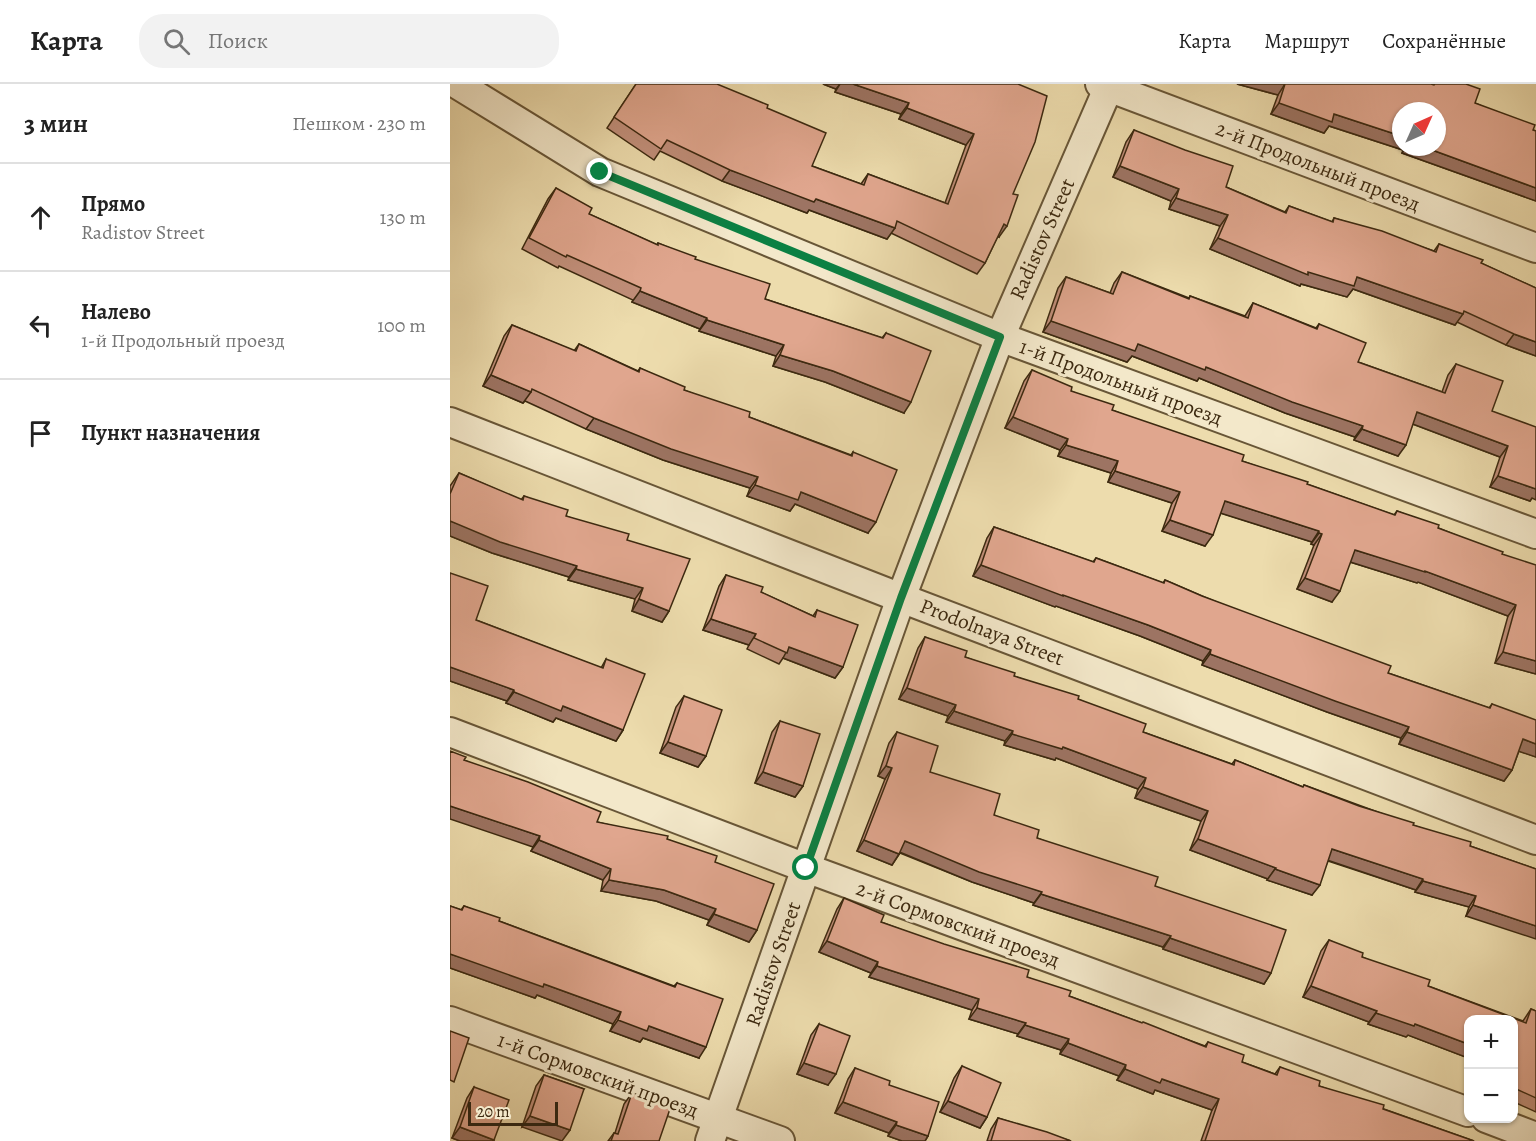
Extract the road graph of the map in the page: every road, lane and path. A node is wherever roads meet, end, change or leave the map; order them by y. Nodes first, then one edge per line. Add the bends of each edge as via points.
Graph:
1 (457, 84) edge
2 (1106, 85) edge
3 (1536, 248) edge
4 (1000, 337) junction
5 (450, 422) edge
6 (1536, 534) edge
7 (901, 598) junction
8 (450, 732) edge
9 (1536, 840) edge
10 (806, 868) junction
11 (450, 1021) edge
12 (1464, 1111) edge
13 (1497, 1123) edge
14 (714, 1130) edge
15 (1536, 1137) edge
16 (780, 1141) edge

1 - 4 street, 1-й Продольный проезд via 600,172
2 - 3 street, 2-й Продольный проезд
2 - 4 street, Radistov Street
4 - 6 street, 1-й Продольный проезд
4 - 7 street, Radistov Street
5 - 7 street, Prodolnaya Street
7 - 9 street, Prodolnaya Street
7 - 10 street, Radistov Street
8 - 10 street, 2-й Сормовский проезд
10 - 12 street, 2-й Сормовский проезд
10 - 14 street, Radistov Street
11 - 14 street, 1-й Сормовский проезд
13 - 15 street
14 - 16 street, 1-й Сормовский проезд

